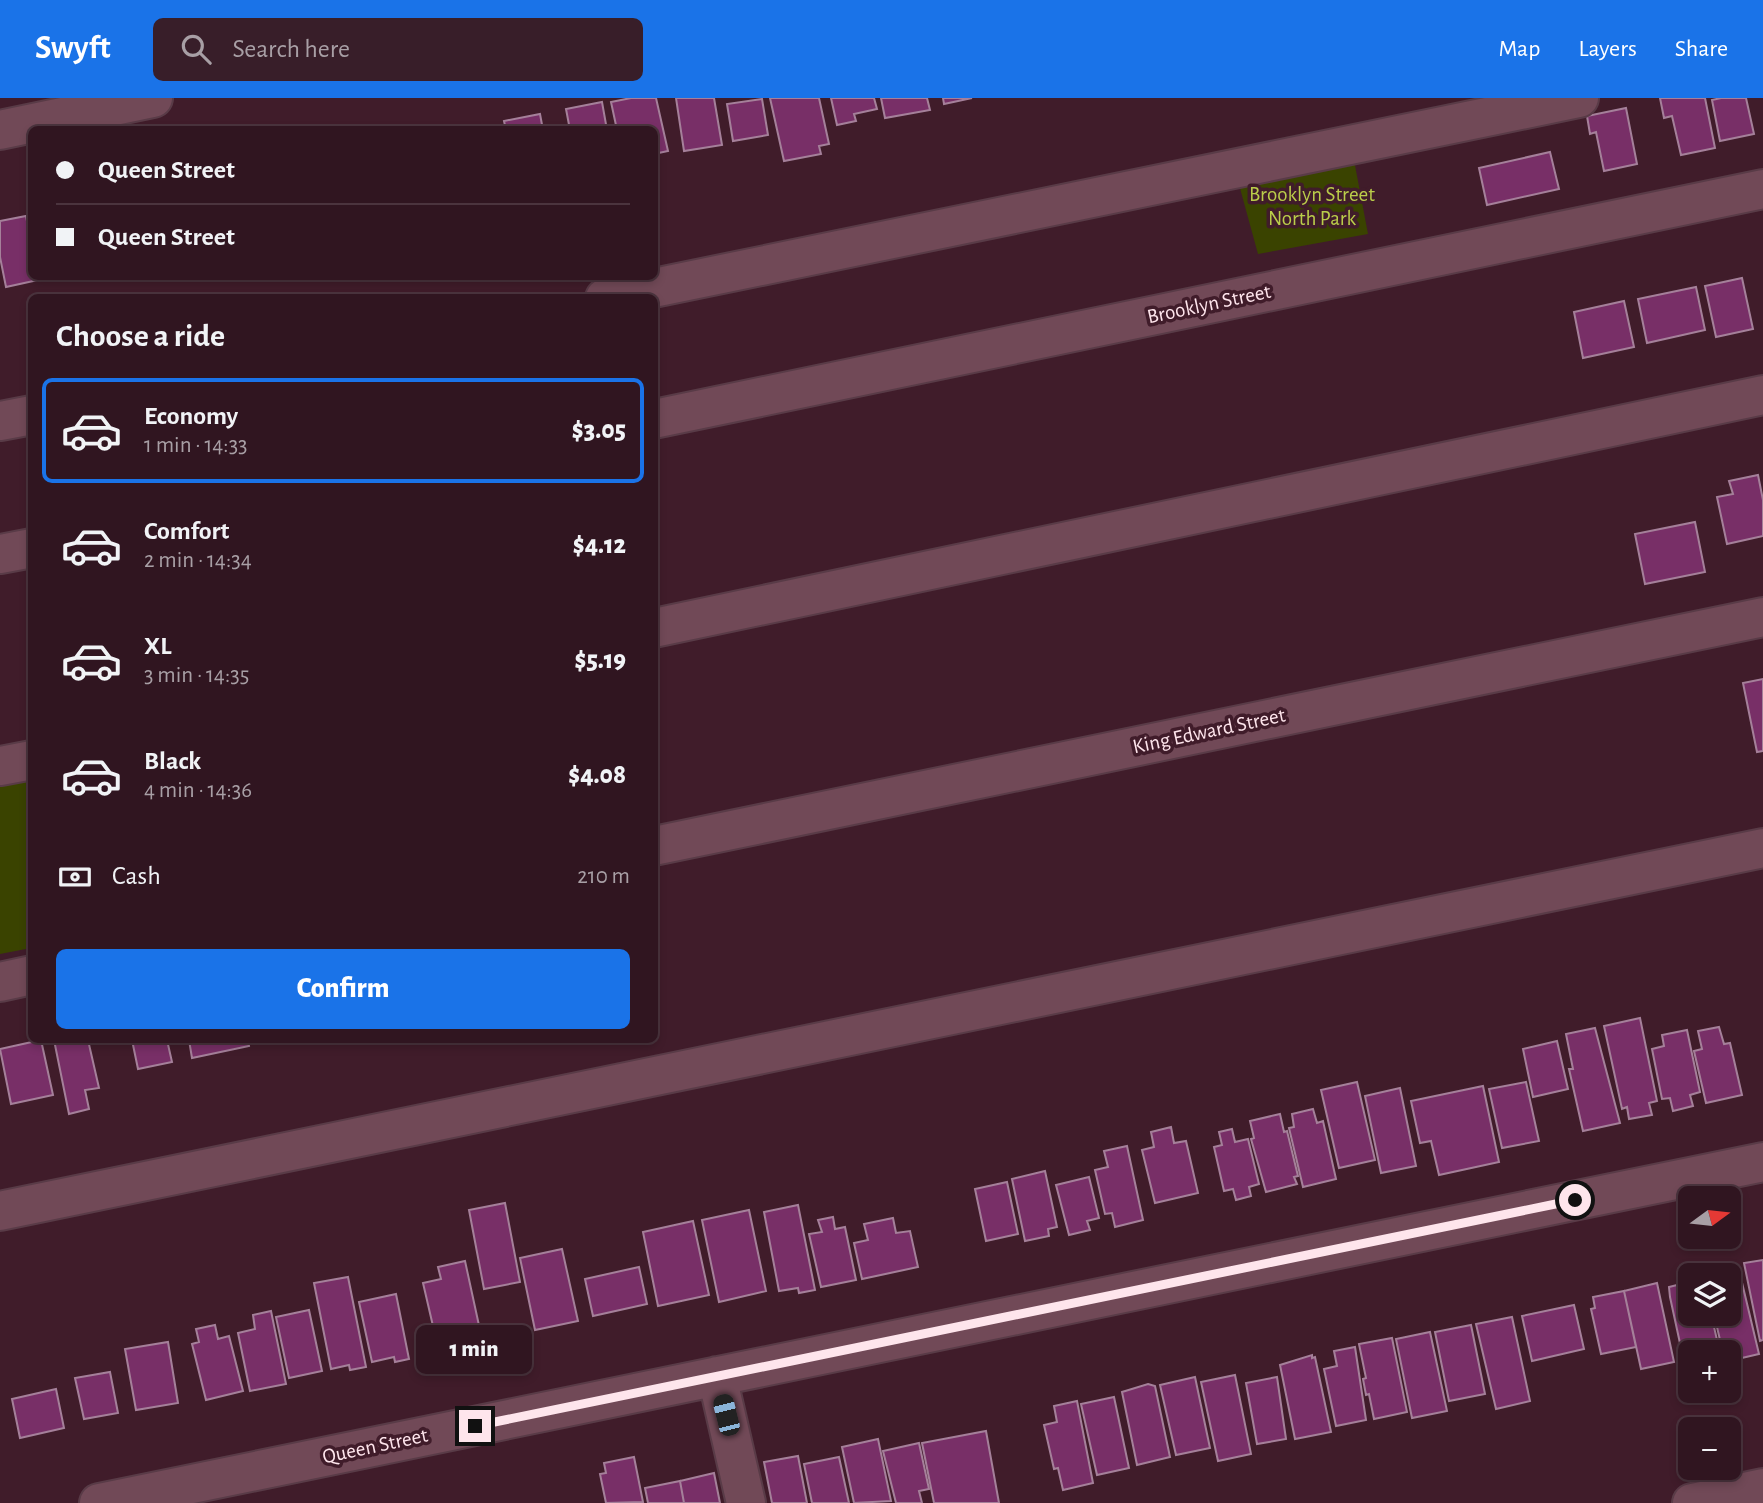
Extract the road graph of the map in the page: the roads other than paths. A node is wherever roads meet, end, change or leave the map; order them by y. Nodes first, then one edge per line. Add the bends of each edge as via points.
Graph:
1 (153, 98) edge
2 (1579, 98) edge
3 (0, 130) edge
4 (1763, 189) edge
5 (624, 294) edge
6 (1763, 395) edge
7 (28, 416) edge
8 (658, 418) edge
9 (0, 421) edge
10 (28, 549) edge
11 (0, 554) edge
12 (1763, 617) edge
13 (658, 627) edge
14 (28, 761) edge
15 (0, 766) edge
16 (658, 845) edge
17 (1763, 849) edge
18 (28, 976) edge
19 (0, 982) edge
20 (1763, 1162) edge
21 (0, 1211) edge
22 (717, 1376) junction
23 (1763, 1488) edge
24 (99, 1503) edge
25 (746, 1503) edge
26 (1692, 1503) edge

1 - 3 street
2 - 5 street
4 - 8 street, Brooklyn Street
6 - 13 street
7 - 9 street
10 - 11 street
12 - 16 street, King Edward Street
14 - 15 street
17 - 21 street
18 - 19 street
20 - 22 street, Queen Street
22 - 24 street, Queen Street
22 - 25 street
23 - 26 street

